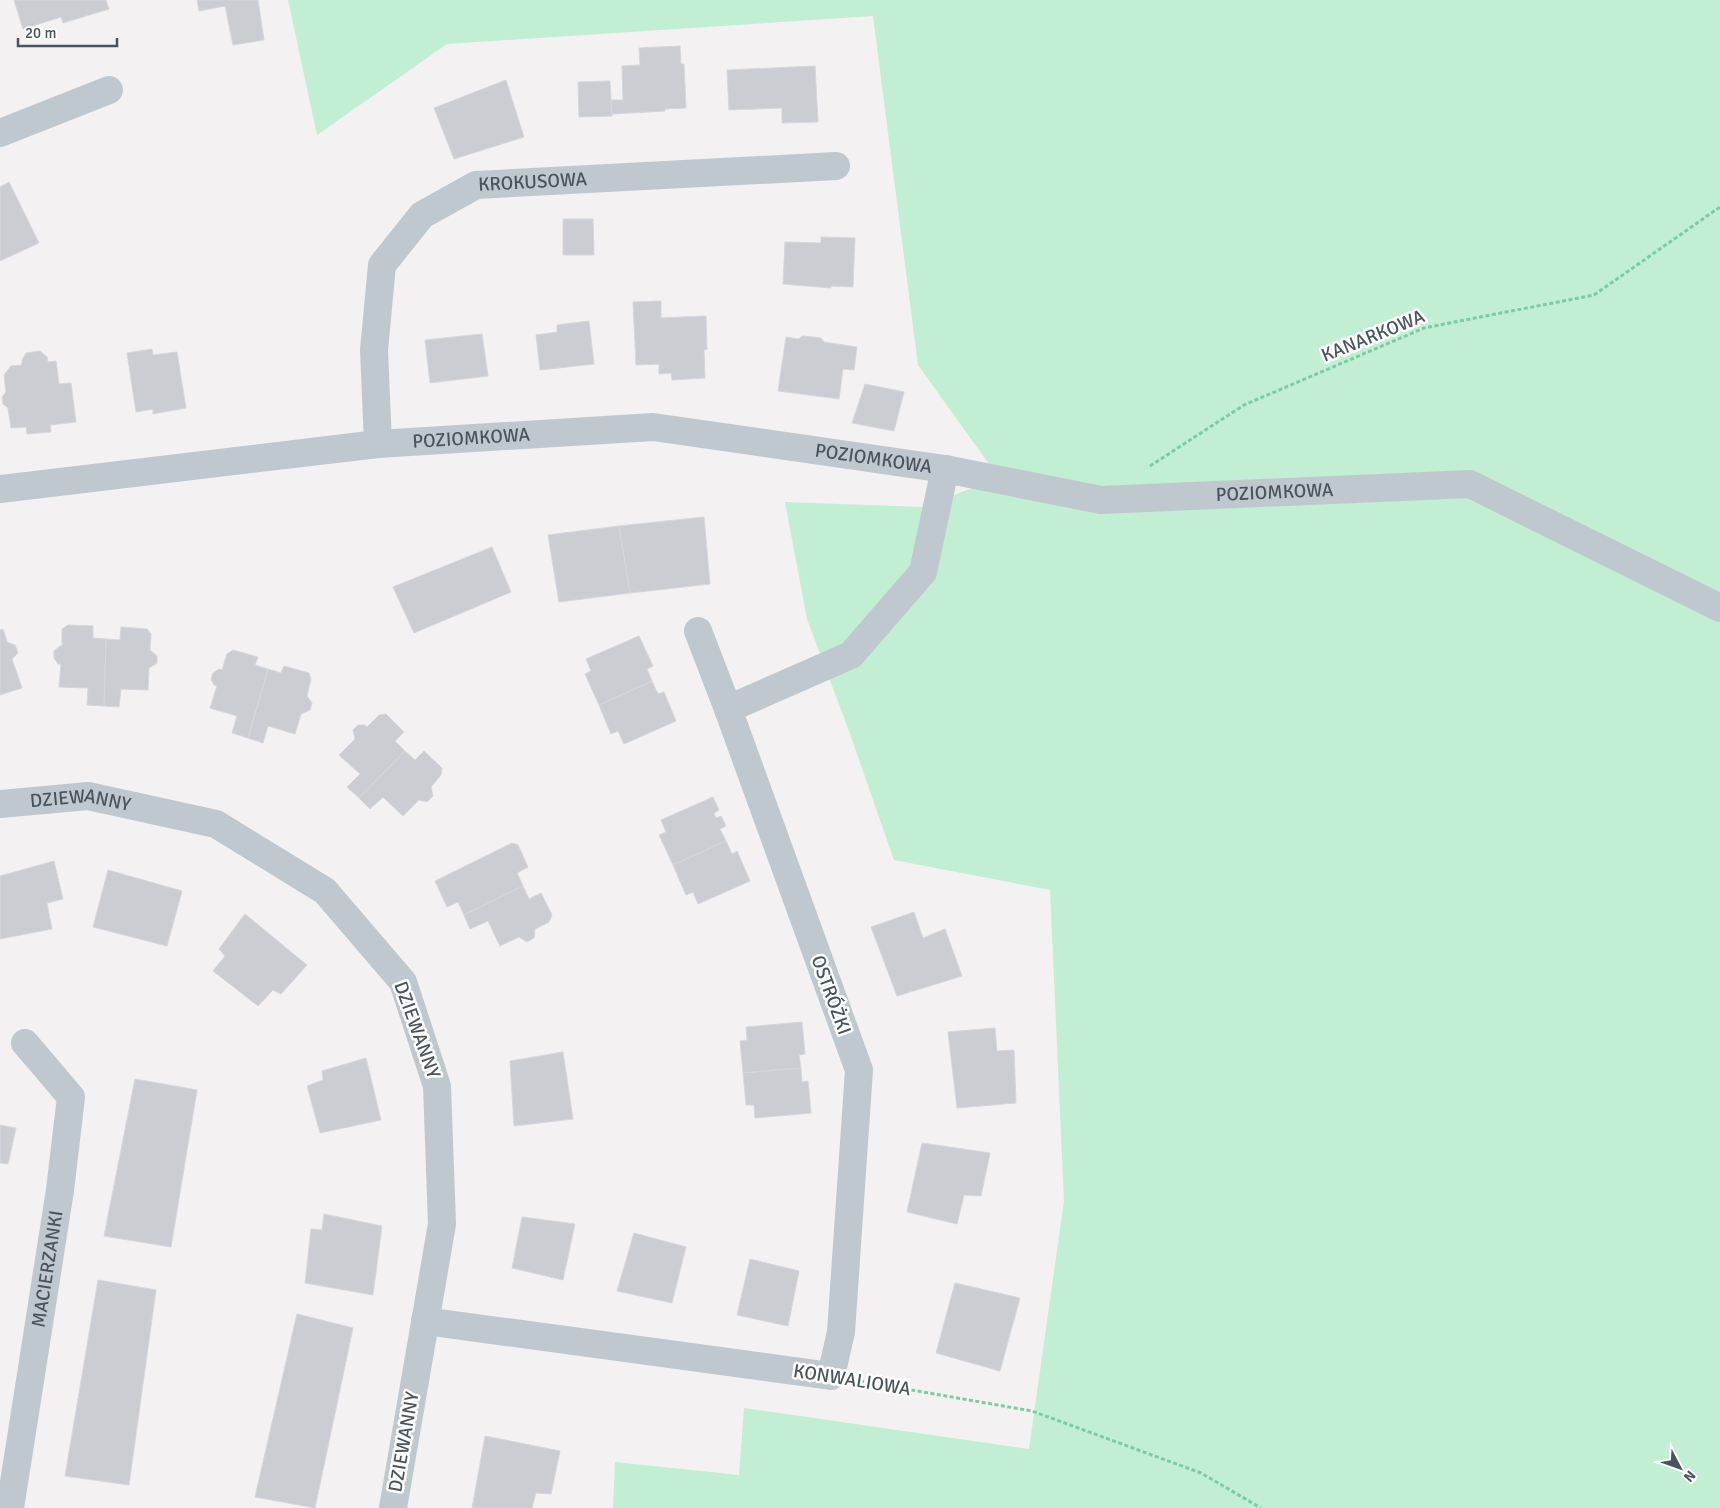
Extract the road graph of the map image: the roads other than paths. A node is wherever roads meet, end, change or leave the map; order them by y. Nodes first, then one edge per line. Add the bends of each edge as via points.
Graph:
1 (109, 90) dead end
2 (0, 133) edge
3 (836, 166) dead end
4 (378, 444) junction
5 (945, 469) junction
6 (0, 489) edge
7 (1720, 608) edge
8 (698, 631) dead end
9 (728, 709) junction
10 (0, 804) edge
11 (25, 1043) dead end
12 (425, 1321) junction
13 (831, 1376) joint
14 (10, 1508) edge
15 (393, 1508) edge

1 - 2 street
3 - 4 street, KROKUSOWA via 476,185 422,215 382,265 374,350
4 - 5 street, POZIOMKOWA via 652,427
4 - 6 street, POZIOMKOWA
5 - 7 street, POZIOMKOWA via 1101,500 1470,484
5 - 9 street via 923,572 851,655
8 - 9 street, OSTRÓŻKI
9 - 13 street, OSTRÓŻKI via 859,1070 841,1332
10 - 12 street, DZIEWANNY via 88,796 216,824 325,891 403,982 438,1086 442,1224
11 - 14 street, MACIERZANKI via 71,1097 60,1190
12 - 13 street, KONWALIOWA
12 - 15 street, DZIEWANNY

